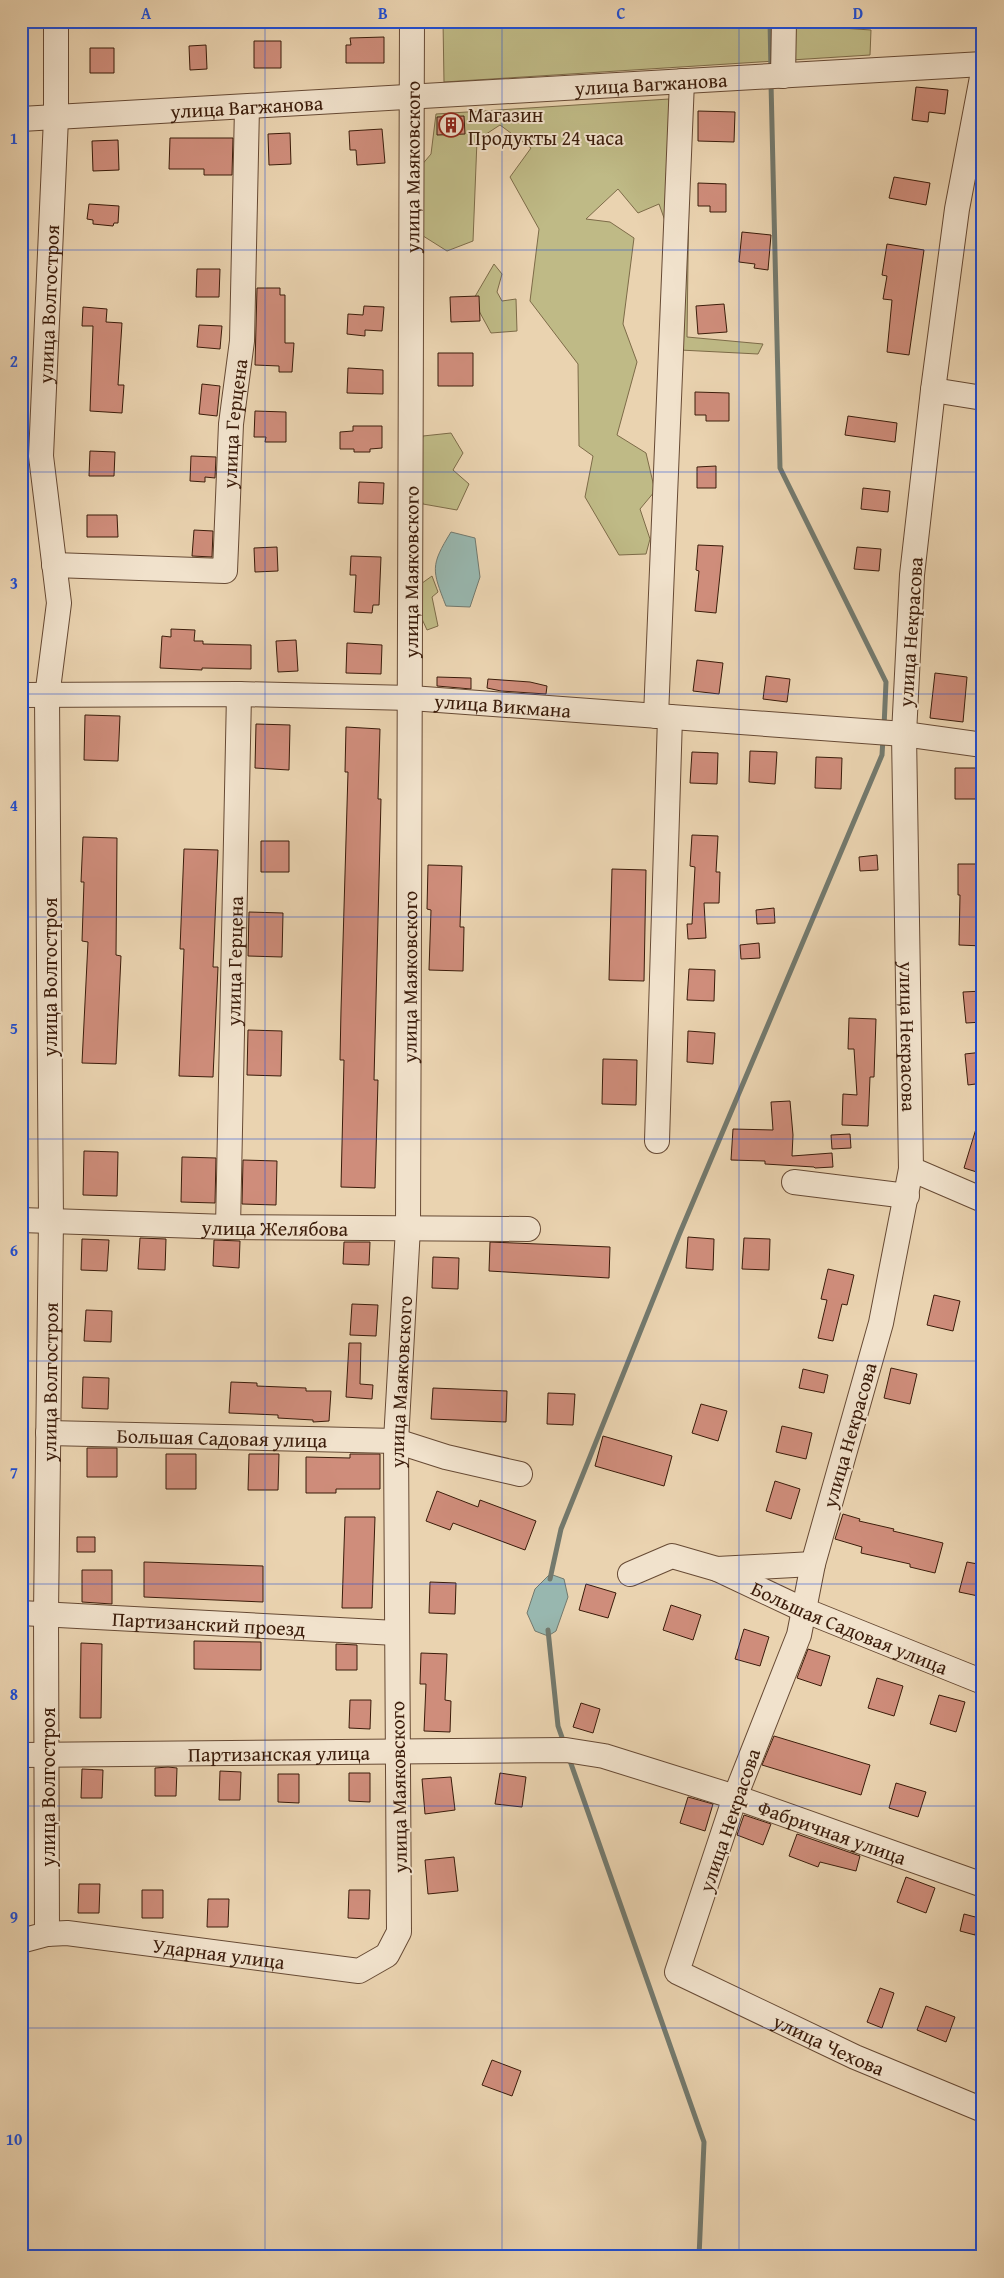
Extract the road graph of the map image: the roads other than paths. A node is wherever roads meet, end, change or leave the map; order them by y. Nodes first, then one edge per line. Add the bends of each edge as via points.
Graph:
1 (56, 21) edge
2 (412, 21) edge
3 (784, 21) edge
4 (983, 64) edge
5 (983, 72) edge
6 (783, 76) junction
7 (682, 82) junction
8 (414, 97) junction
9 (247, 107) junction
10 (56, 118) junction
11 (21, 119) edge
12 (932, 390) junction
13 (983, 398) edge
14 (54, 566) junction
15 (239, 694) junction
16 (21, 696) edge
17 (47, 697) junction
18 (411, 698) junction
19 (663, 716) junction
20 (904, 734) junction
21 (983, 745) edge
22 (657, 1141) dead end
23 (911, 1169) junction
24 (794, 1182) dead end
25 (907, 1196) junction
26 (983, 1200) edge
27 (21, 1220) edge
28 (51, 1220) junction
29 (228, 1227) junction
30 (408, 1228) junction
31 (528, 1229) dead end
32 (48, 1433) junction
33 (396, 1441) junction
34 (520, 1474) dead end
35 (813, 1564) junction
36 (717, 1569) junction
37 (630, 1574) dead end
38 (804, 1610) junction
39 (21, 1612) edge
40 (46, 1613) junction
41 (396, 1633) junction
42 (983, 1682) edge
43 (566, 1750) joint
44 (398, 1752) junction
45 (21, 1755) edge
46 (46, 1755) junction
47 (735, 1797) junction
48 (983, 1885) edge
49 (399, 1932) joint
50 (47, 1934) junction
51 (21, 1941) edge
52 (677, 1972) joint
53 (983, 2110) edge

1 - 10 street, улица Волгостроя
2 - 8 street, улица Маяковского
3 - 6 street
4 - 6 street, улица Вагжанова
5 - 12 street, улица Некрасова via 958,209
6 - 7 street, улица Вагжанова
7 - 8 street, улица Вагжанова
7 - 19 street
8 - 9 street, улица Вагжанова
8 - 18 street, улица Маяковского
9 - 10 street, улица Вагжанова
9 - 14 street, улица Герцена via 242,341 231,424 225,571
10 - 11 street, улица Вагжанова
10 - 14 street, улица Волгостроя via 41,456
12 - 13 street
12 - 20 street, улица Некрасова via 912,575
14 - 17 street, улица Волгостроя via 59,603
15 - 17 street, улица Викмана
15 - 18 street, улица Викмана
15 - 29 street, улица Герцена
16 - 17 street, улица Викмана
17 - 28 street, улица Волгостроя
18 - 19 street, улица Викмана
18 - 30 street, улица Маяковского
19 - 20 street, улица Викмана
19 - 22 street
20 - 21 street, улица Викмана
20 - 23 street, улица Некрасова
23 - 25 street, улица Некрасова
23 - 26 street
24 - 25 street
25 - 35 street, улица Некрасова via 881,1323
27 - 28 street, улица Желябова
28 - 29 street, улица Желябова
28 - 32 street, улица Волгостроя
29 - 30 street, улица Желябова
30 - 31 street, улица Желябова
30 - 33 street, улица Маяковского
32 - 33 street, Большая Садовая улица
32 - 40 street, улица Волгостроя
33 - 34 street, Большая Садовая улица via 446,1457
33 - 41 street, улица Маяковского
35 - 36 street
35 - 38 street, улица Некрасова
36 - 37 street via 672,1556
36 - 38 street, Большая Садовая улица
38 - 42 street, Большая Садовая улица
38 - 47 street, улица Некрасова via 799,1635
39 - 40 street, Партизанский проезд
40 - 41 street, Партизанский проезд
40 - 46 street, улица Волгостроя
41 - 44 street, улица Маяковского
43 - 44 street, Партизанская улица
43 - 47 street, Фабричная улица via 604,1756
44 - 46 street, Партизанская улица
44 - 49 street, улица Маяковского
45 - 46 street, Партизанская улица
46 - 50 street, улица Волгостроя
47 - 48 street, Фабричная улица
47 - 52 street, улица Некрасова
49 - 50 street, Ударная улица via 388,1955 359,1971 67,1933
50 - 51 street, Ударная улица
52 - 53 street, улица Чехова via 855,2057

